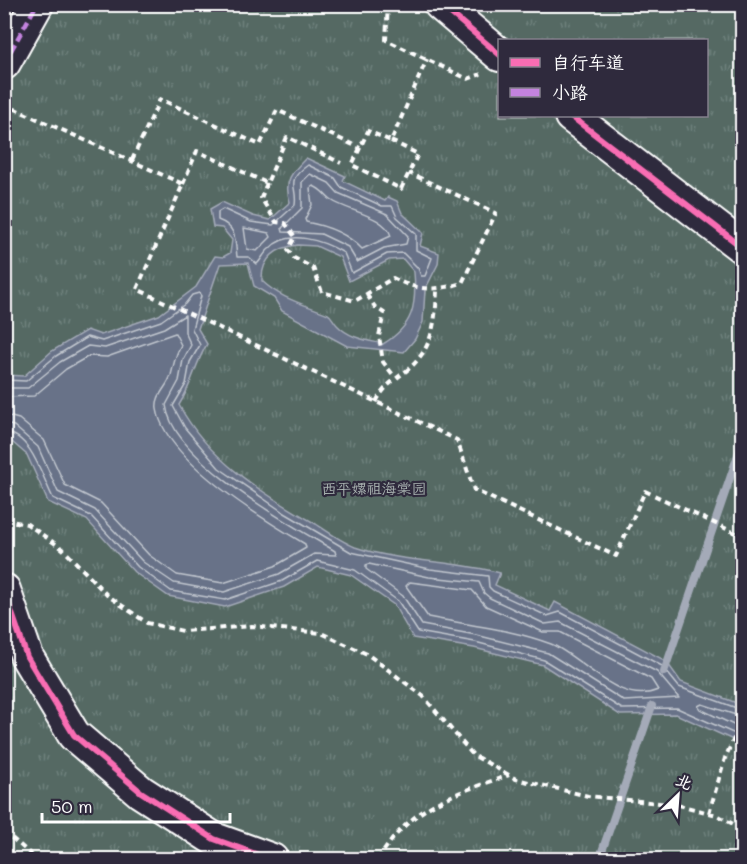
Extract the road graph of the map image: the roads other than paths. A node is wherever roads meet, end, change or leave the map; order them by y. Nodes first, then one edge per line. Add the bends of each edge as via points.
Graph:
1 (37, 4) edge
2 (440, 4) edge
3 (4, 63) edge
4 (494, 63) edge
5 (572, 117) edge
6 (742, 247) edge
7 (4, 590) edge
8 (272, 860) edge

1 - 3 street
2 - 4 street
5 - 6 street
7 - 8 street via 27,657 74,735 141,792 214,839

